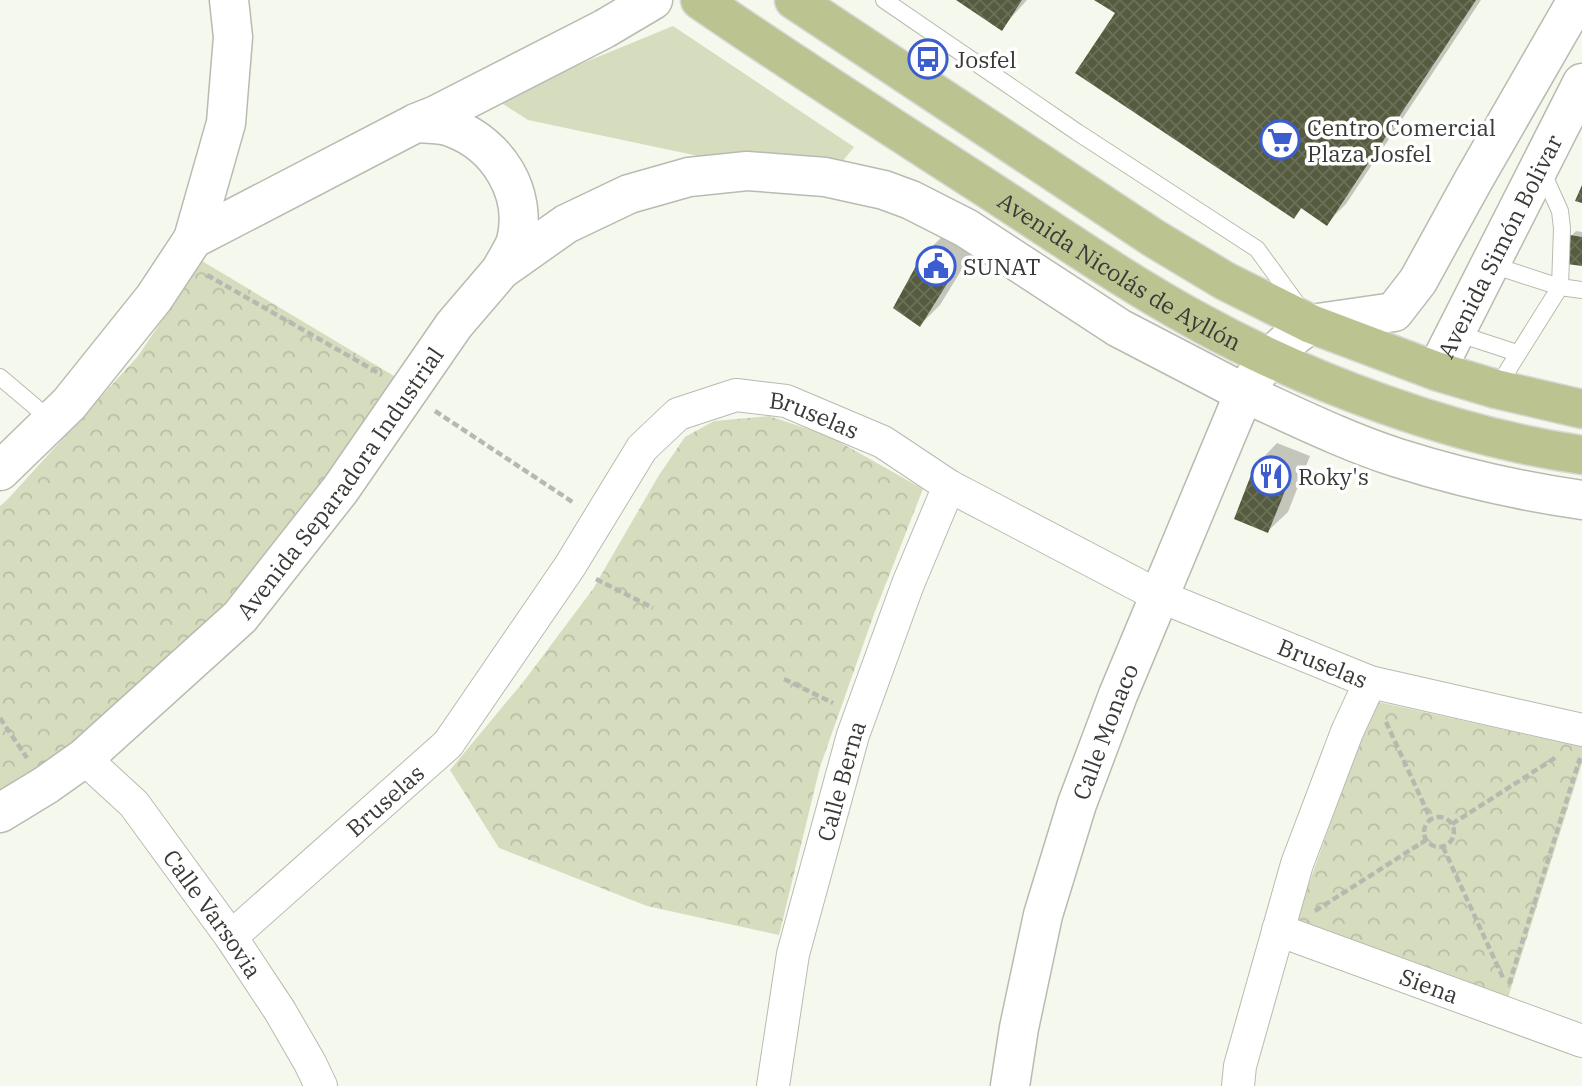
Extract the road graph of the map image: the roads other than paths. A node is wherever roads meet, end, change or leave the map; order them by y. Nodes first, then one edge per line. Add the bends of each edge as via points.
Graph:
1 (229, 0) edge
2 (653, 0) edge
3 (700, 0) edge
4 (794, 0) edge
5 (884, 0) edge
6 (1577, 0) edge
7 (1582, 83) edge
8 (416, 122) junction
9 (1539, 164) junction
10 (689, 177) joint
11 (193, 239) junction
12 (1489, 264) junction
13 (501, 270) junction
14 (1560, 287) junction
15 (1582, 290) edge
16 (1394, 312) junction
17 (1311, 324) junction
18 (1456, 333) junction
19 (1517, 353) junction
20 (1270, 357) junction
21 (1436, 371) junction
22 (0, 377) edge
23 (1496, 389) junction
24 (1244, 393) junction
25 (1582, 409) edge
26 (52, 421) junction
27 (1582, 455) edge
28 (0, 471) edge
29 (948, 486) junction
30 (1582, 500) edge
31 (1159, 596) junction
32 (1370, 682) junction
33 (1575, 740) edge
34 (84, 758) junction
35 (0, 813) edge
36 (1278, 930) junction
37 (231, 937) junction
38 (1582, 1041) edge
39 (321, 1086) edge
40 (773, 1086) edge
41 (1010, 1086) edge
42 (1238, 1086) edge

1 - 11 main road via 233,37 226,123
2 - 8 main road
3 - 20 main road, Avenida Nicolás de Ayllón via 1090,256 1199,322
4 - 17 main road, Avenida Nicolás de Ayllón via 1155,239
5 - 17 lane via 1257,249
6 - 16 main road via 1418,281
7 - 9 main road, Avenida Simón Bolivar
8 - 11 main road
8 - 13 main road via 462,132 484,144 507,171 518,205 516,242
9 - 12 main road, Avenida Simón Bolivar
9 - 14 lane via 1560,211
10 - 13 main road, Avenida Separadora Industrial via 597,208
10 - 24 main road, Avenida Nicolás de Ayllón via 786,172 855,182 911,200 966,228 1119,328
11 - 26 main road via 154,298
12 - 14 lane
12 - 18 main road, Avenida Simón Bolivar
13 - 34 main road, Avenida Separadora Industrial via 454,325 340,490 240,617
14 - 15 lane
14 - 19 lane
16 - 17 main road
16 - 18 main road
17 - 20 main road, Calle Monaco
17 - 21 main road, Avenida Nicolás de Ayllón
18 - 19 lane
18 - 21 main road, Avenida Simón Bolivar
19 - 23 lane
20 - 24 main road, Calle Monaco
20 - 27 main road, Avenida Nicolás de Ayllón via 1343,388 1488,438
21 - 23 main road, Avenida Nicolás de Ayllón
22 - 26 lane
23 - 25 main road, Avenida Nicolás de Ayllón
24 - 30 main road, Avenida Nicolás de Ayllón via 1397,458 1483,482
24 - 31 main road, Calle Monaco
26 - 28 main road
29 - 31 street, Bruselas
29 - 37 street, Bruselas via 883,442 786,401 736,395 678,414 642,448 570,566 448,744
29 - 40 street, Calle Berna via 860,715 793,954
31 - 32 street, Bruselas
31 - 41 main road, Calle Monaco via 1059,860 1030,972
32 - 33 street, Bruselas
32 - 36 street via 1297,864
34 - 35 main road, Avenida Separadora Industrial
34 - 37 street, Calle Varsovia via 134,804
36 - 38 street, Siena
36 - 42 street
37 - 39 street, Calle Varsovia via 280,1010

